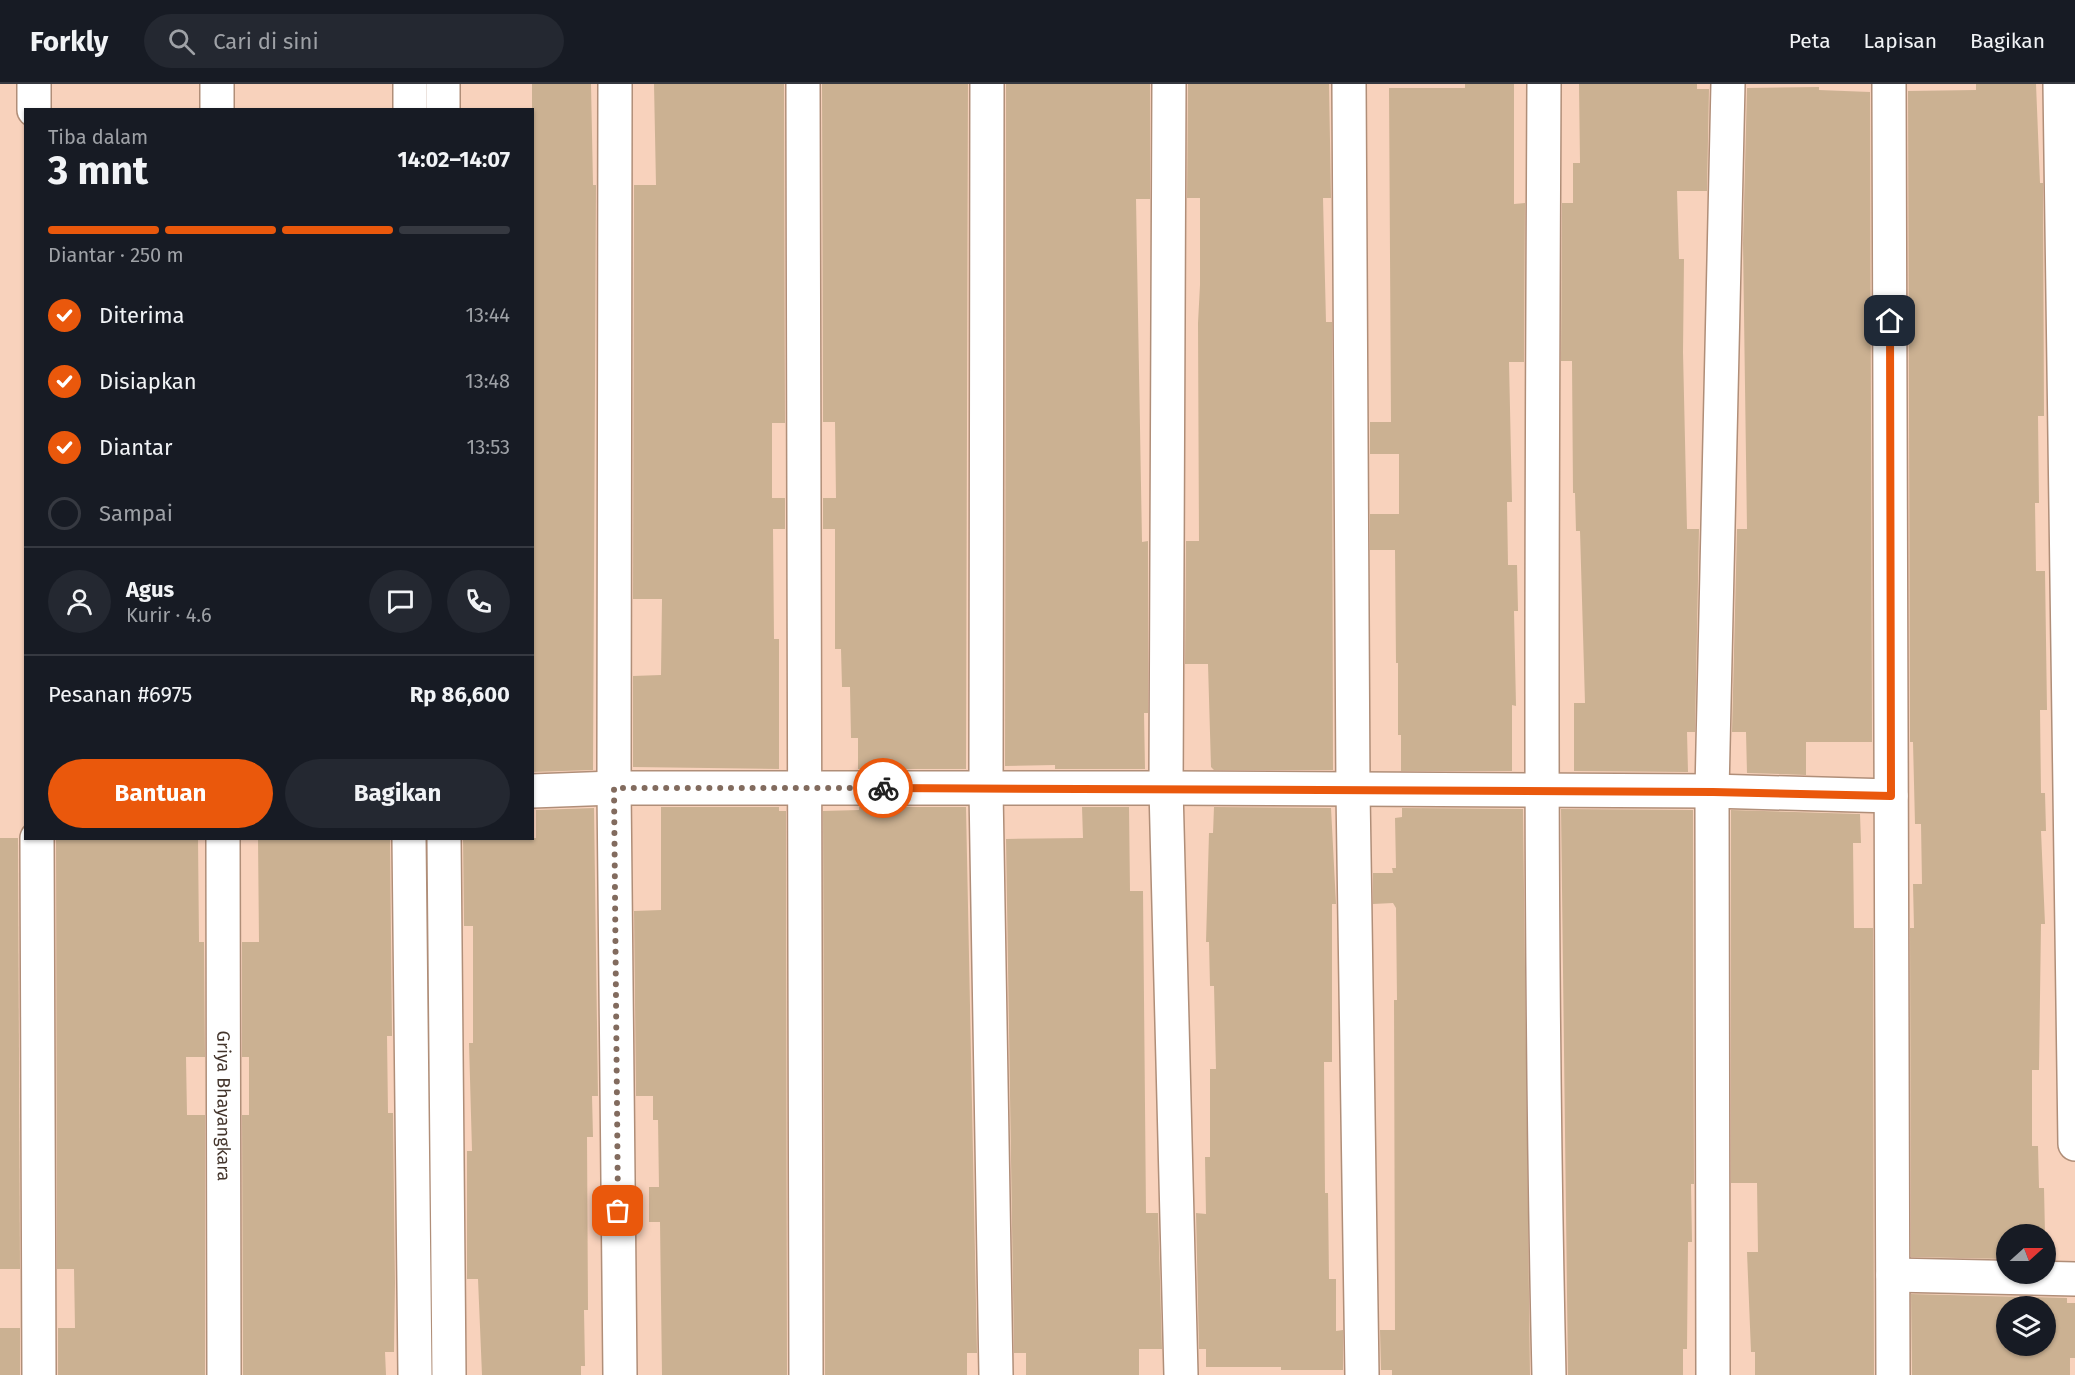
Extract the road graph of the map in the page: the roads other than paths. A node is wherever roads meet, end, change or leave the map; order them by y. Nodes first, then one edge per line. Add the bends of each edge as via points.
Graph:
1 (34, 84) edge
2 (217, 84) edge
3 (410, 84) edge
4 (443, 84) edge
5 (615, 84) edge
6 (803, 84) edge
7 (987, 84) edge
8 (1169, 84) edge
9 (1349, 84) edge
10 (1544, 84) edge
11 (1728, 84) edge
12 (1889, 84) edge
13 (2060, 84) edge
14 (34, 108) edge
15 (217, 108) edge
16 (410, 108) edge
17 (443, 108) edge
18 (804, 787) junction
19 (614, 788) junction
20 (1166, 788) junction
21 (986, 790) junction
22 (534, 791) edge
23 (1353, 791) junction
24 (1541, 791) junction
25 (1713, 792) junction
26 (1891, 796) junction
27 (37, 840) edge
28 (224, 840) edge
29 (409, 840) edge
30 (444, 840) edge
31 (2075, 1144) edge
32 (1893, 1275) junction
33 (2075, 1279) edge
34 (39, 1375) edge
35 (224, 1375) edge
36 (415, 1375) edge
37 (449, 1375) edge
38 (620, 1375) edge
39 (806, 1375) edge
40 (996, 1375) edge
41 (1181, 1375) edge
42 (1362, 1375) edge
43 (1549, 1375) edge
44 (1713, 1375) edge
45 (1893, 1375) edge

1 - 14 street
2 - 15 street
3 - 16 street
4 - 17 street
5 - 19 street
6 - 18 street
7 - 21 street
8 - 20 street
9 - 23 street
10 - 24 street
11 - 25 street
12 - 26 street
13 - 31 street
18 - 19 street
18 - 21 street
18 - 39 street
19 - 22 street
19 - 38 street
20 - 21 street
20 - 23 street
20 - 41 street
21 - 40 street
23 - 24 street
23 - 42 street
24 - 25 street
24 - 43 street
25 - 26 street
25 - 44 street
26 - 32 street
27 - 34 street
28 - 35 street, Griya Bhayangkara
29 - 36 street
30 - 37 street
32 - 33 street
32 - 45 street

